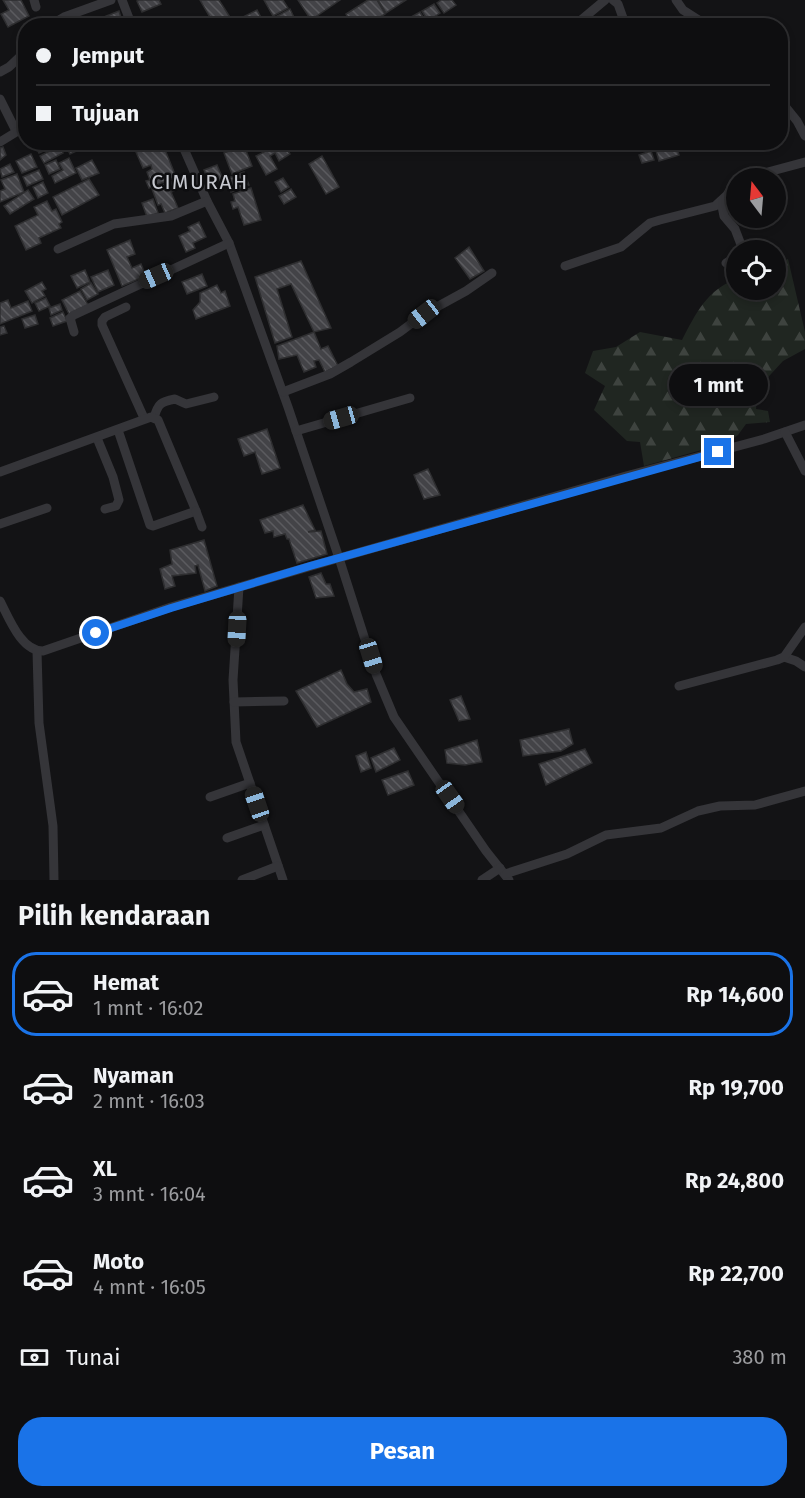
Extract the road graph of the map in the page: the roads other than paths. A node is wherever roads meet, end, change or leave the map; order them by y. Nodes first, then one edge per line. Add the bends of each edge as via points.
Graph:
1 (111, 0) edge
2 (122, 0) edge
3 (605, 0) edge
4 (612, 0) edge
5 (676, 0) edge
6 (62, 18) edge
7 (129, 18) edge
8 (584, 18) edge
9 (623, 18) edge
10 (696, 18) edge
11 (18, 59) edge
12 (0, 72) edge
13 (0, 99) edge
14 (788, 110) edge
15 (16, 131) joint
16 (805, 136) edge
17 (0, 142) edge
18 (185, 150) edge
19 (805, 162) edge
20 (783, 168) edge
21 (726, 194) edge
22 (207, 201) junction
23 (721, 201) junction
24 (739, 240) edge
25 (229, 243) junction
26 (58, 249) dead end
27 (566, 266) dead end
28 (492, 273) dead end
29 (126, 307) dead end
30 (74, 332) dead end
31 (283, 392) junction
32 (214, 397) dead end
33 (410, 398) dead end
34 (144, 418) junction
35 (154, 418) junction
36 (805, 425) edge
37 (118, 430) junction
38 (296, 431) junction
39 (785, 432) junction
40 (97, 438) junction
41 (805, 471) edge
42 (0, 472) edge
43 (47, 508) dead end
44 (105, 509) dead end
45 (196, 511) junction
46 (0, 524) edge
47 (202, 527) dead end
48 (339, 558) junction
49 (239, 587) junction
50 (0, 601) edge
51 (805, 627) edge
52 (37, 651) junction
53 (784, 657) junction
54 (805, 667) edge
55 (679, 686) dead end
56 (284, 701) dead end
57 (234, 702) junction
58 (250, 783) junction
59 (805, 791) edge
60 (210, 797) dead end
61 (264, 825) junction
62 (227, 838) dead end
63 (278, 866) junction
64 (504, 874) edge
65 (54, 880) edge
66 (242, 880) edge
67 (283, 880) edge
68 (482, 880) edge

1 - 6 street
2 - 7 street
3 - 8 street
4 - 9 street via 618,4
5 - 10 street
11 - 12 street
13 - 15 street
14 - 16 street
15 - 17 street
18 - 22 street
19 - 20 street
21 - 23 street
22 - 25 street
22 - 26 street via 171,216 114,224
23 - 24 street via 724,216
23 - 27 street via 650,224 621,247
25 - 30 street via 74,315 70,321
25 - 31 street
28 - 31 street via 330,374
29 - 34 street via 105,317 102,325
31 - 38 street
32 - 35 street via 186,404 175,399 160,403
33 - 38 street
34 - 35 street
34 - 37 street
35 - 45 street
36 - 39 street
37 - 40 street
37 - 45 street via 150,525
38 - 48 street
39 - 41 street
39 - 48 street
40 - 42 street
40 - 44 street via 119,500 116,506
43 - 46 street
45 - 47 street
48 - 49 street
48 - 64 street via 394,717
49 - 52 street
49 - 57 street
50 - 52 street via 23,641
51 - 53 street
52 - 65 street via 39,723 52,826
53 - 54 street
53 - 55 street
56 - 57 street
57 - 58 street via 236,742
58 - 60 street
58 - 61 street
59 - 64 street via 755,805 698,811 661,828 606,836 567,854
61 - 62 street
61 - 63 street
63 - 66 street
63 - 67 street
64 - 68 street

